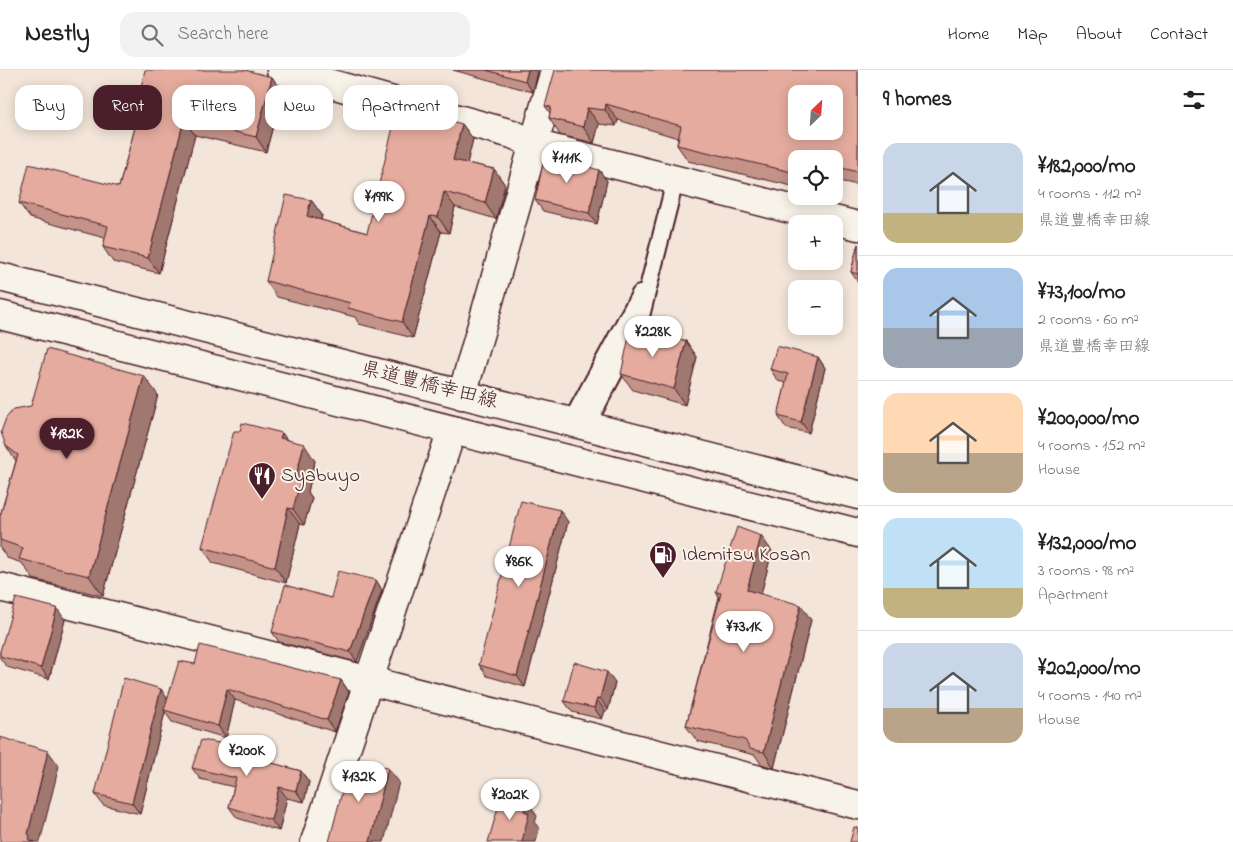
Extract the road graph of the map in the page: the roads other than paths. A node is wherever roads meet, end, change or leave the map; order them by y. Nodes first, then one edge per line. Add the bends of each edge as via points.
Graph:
1 (281, 70) edge
2 (555, 70) edge
3 (534, 144) junction
4 (675, 181) junction
5 (858, 226) edge
6 (653, 271) junction
7 (0, 277) edge
8 (0, 315) edge
9 (462, 395) junction
10 (578, 424) junction
11 (452, 430) junction
12 (858, 495) edge
13 (858, 533) edge
14 (0, 587) edge
15 (368, 681) junction
16 (858, 805) edge
17 (315, 842) edge

1 - 3 street via 512,134
2 - 3 street
3 - 4 street
3 - 9 street
4 - 5 street
4 - 6 lane
6 - 10 lane
6 - 10 lane via 638,328
7 - 9 street, 県道豊橋幸田線
8 - 11 street, 県道豊橋幸田線
9 - 10 street, 県道豊橋幸田線
10 - 12 street, 県道豊橋幸田線
11 - 13 street, 県道豊橋幸田線
11 - 15 street
14 - 15 street
15 - 16 street
15 - 17 street

